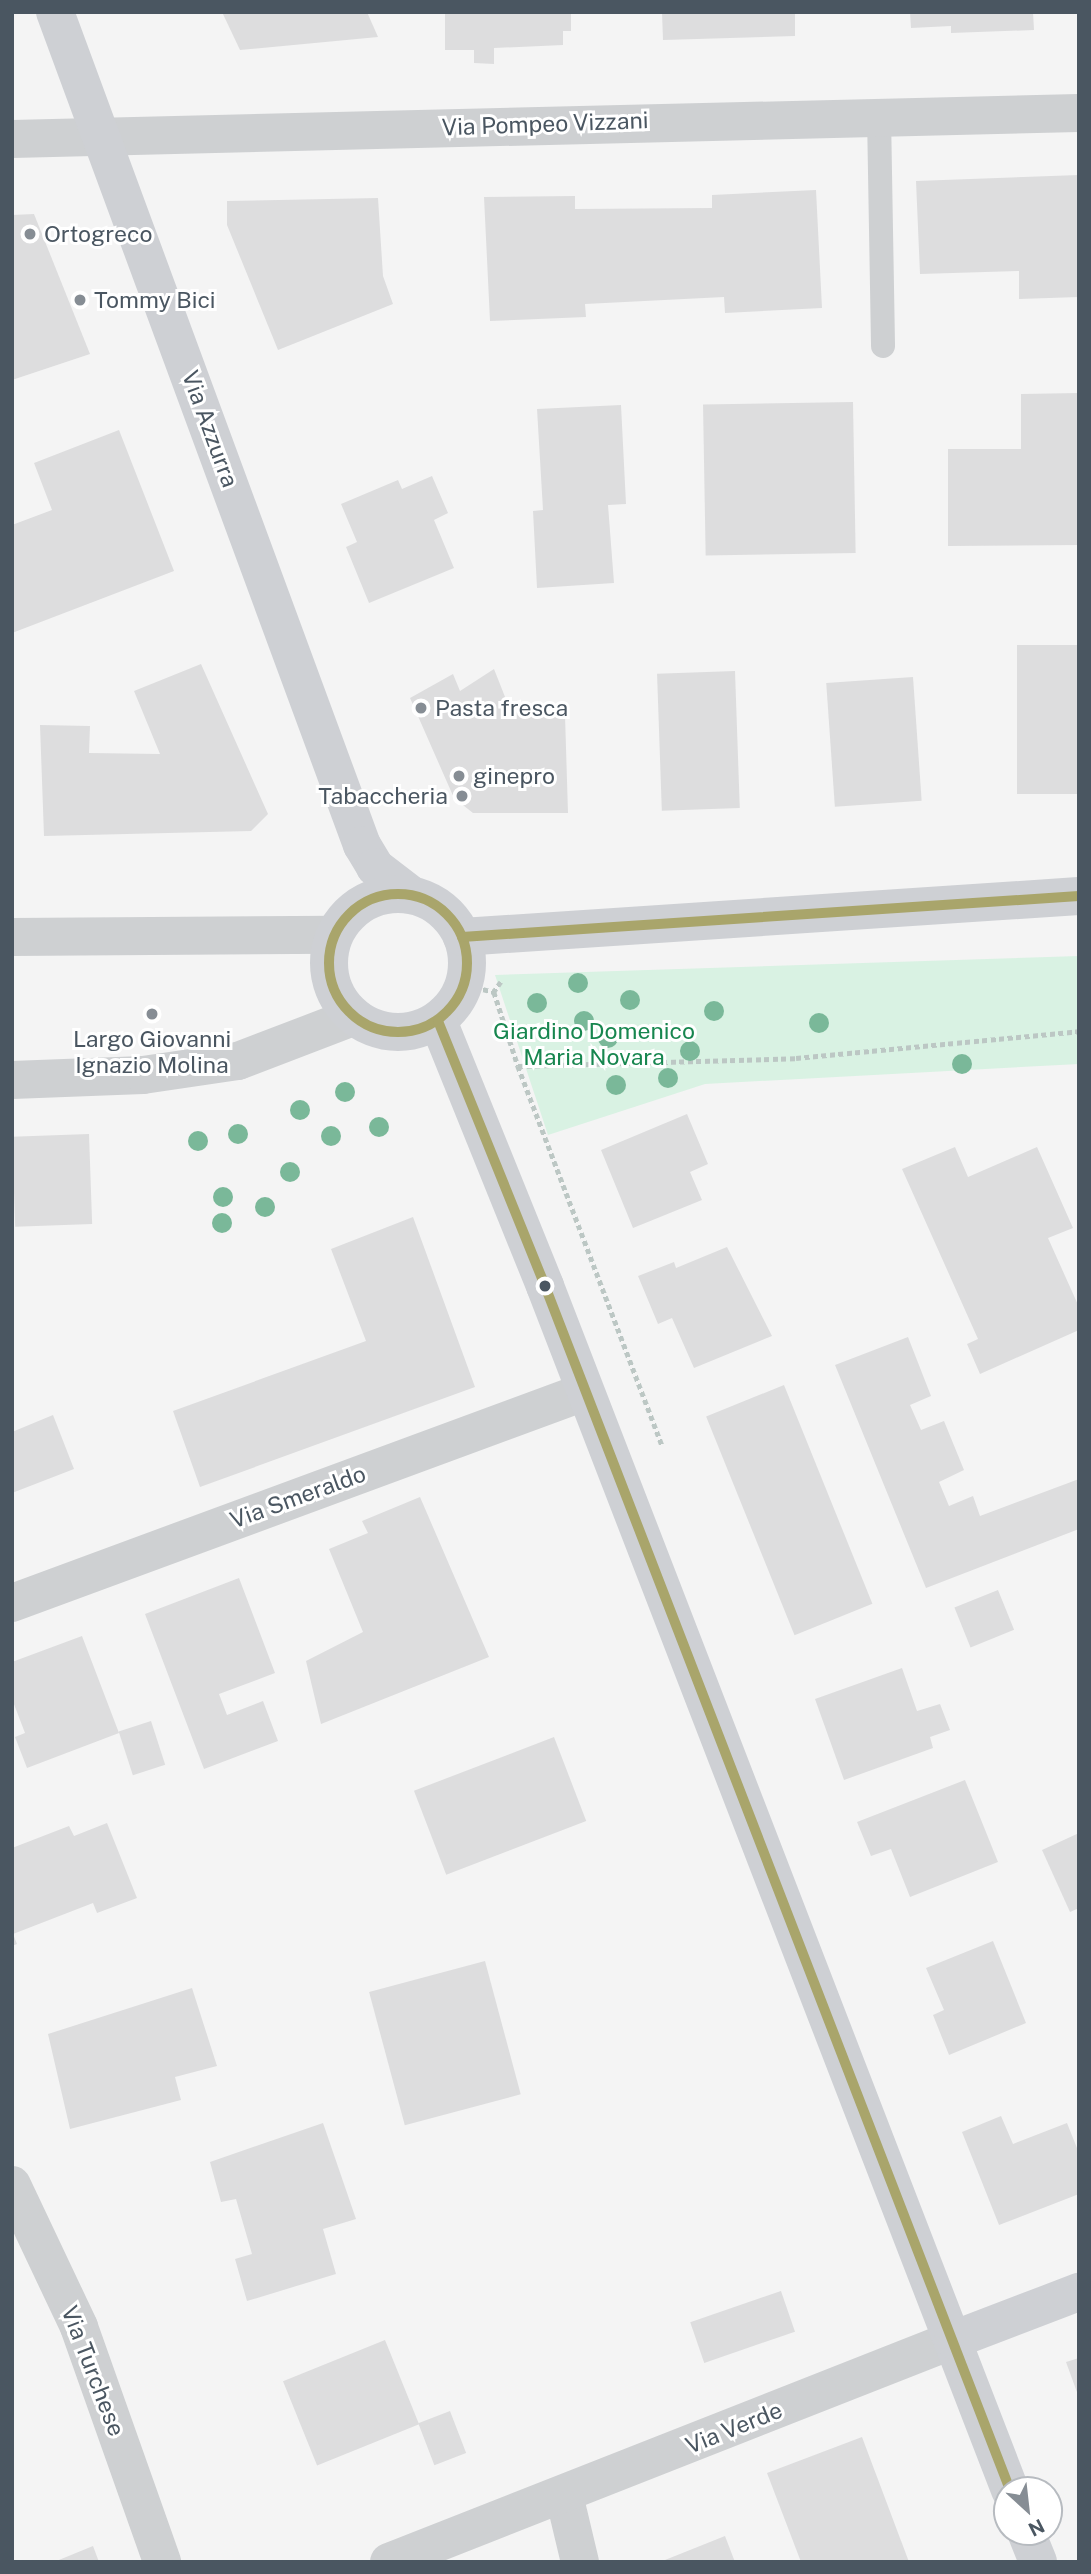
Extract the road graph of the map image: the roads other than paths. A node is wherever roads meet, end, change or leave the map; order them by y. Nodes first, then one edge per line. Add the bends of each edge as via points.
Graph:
1 (55, 12) edge
2 (1079, 113) edge
3 (879, 115) junction
4 (102, 135) junction
5 (12, 139) edge
6 (883, 345) dead end
7 (362, 846) junction
8 (410, 894) junction
9 (1079, 896) edge
10 (341, 925) junction
11 (12, 937) edge
12 (462, 937) junction
13 (353, 1017) junction
14 (438, 1021) junction
15 (12, 1080) edge
16 (584, 1392) junction
17 (12, 1603) edge
18 (12, 2185) edge
19 (1079, 2292) edge
20 (953, 2340) junction
21 (1005, 2476) edge
22 (564, 2495) junction
23 (162, 2562) edge
24 (389, 2562) edge
25 (580, 2562) edge

1 - 4 main road, Via Azzurra
2 - 3 street, Via Pompeo Vizzani
3 - 4 street, Via Pompeo Vizzani
3 - 6 lane
4 - 5 street, Via Pompeo Vizzani
4 - 7 main road, Via Azzurra
7 - 8 main road, Via Azzurra via 383,875
7 - 10 main road, Via Azzurra via 362,871
8 - 10 main road via 387,894 365,902
8 - 12 main road via 432,902 451,917
9 - 12 main road
10 - 11 street
10 - 13 main road via 330,980 338,1000
12 - 14 main road via 480,988
13 - 14 main road via 373,1029 395,1033 417,1031
13 - 15 street via 238,1061 143,1075
14 - 16 main road
16 - 17 street, Via Smeraldo
16 - 20 main road
18 - 23 street, Via Turchese via 79,2327
19 - 20 main road, Via Verde
20 - 21 main road
20 - 22 street, Via Verde
22 - 24 street, Via Verde
22 - 25 street

